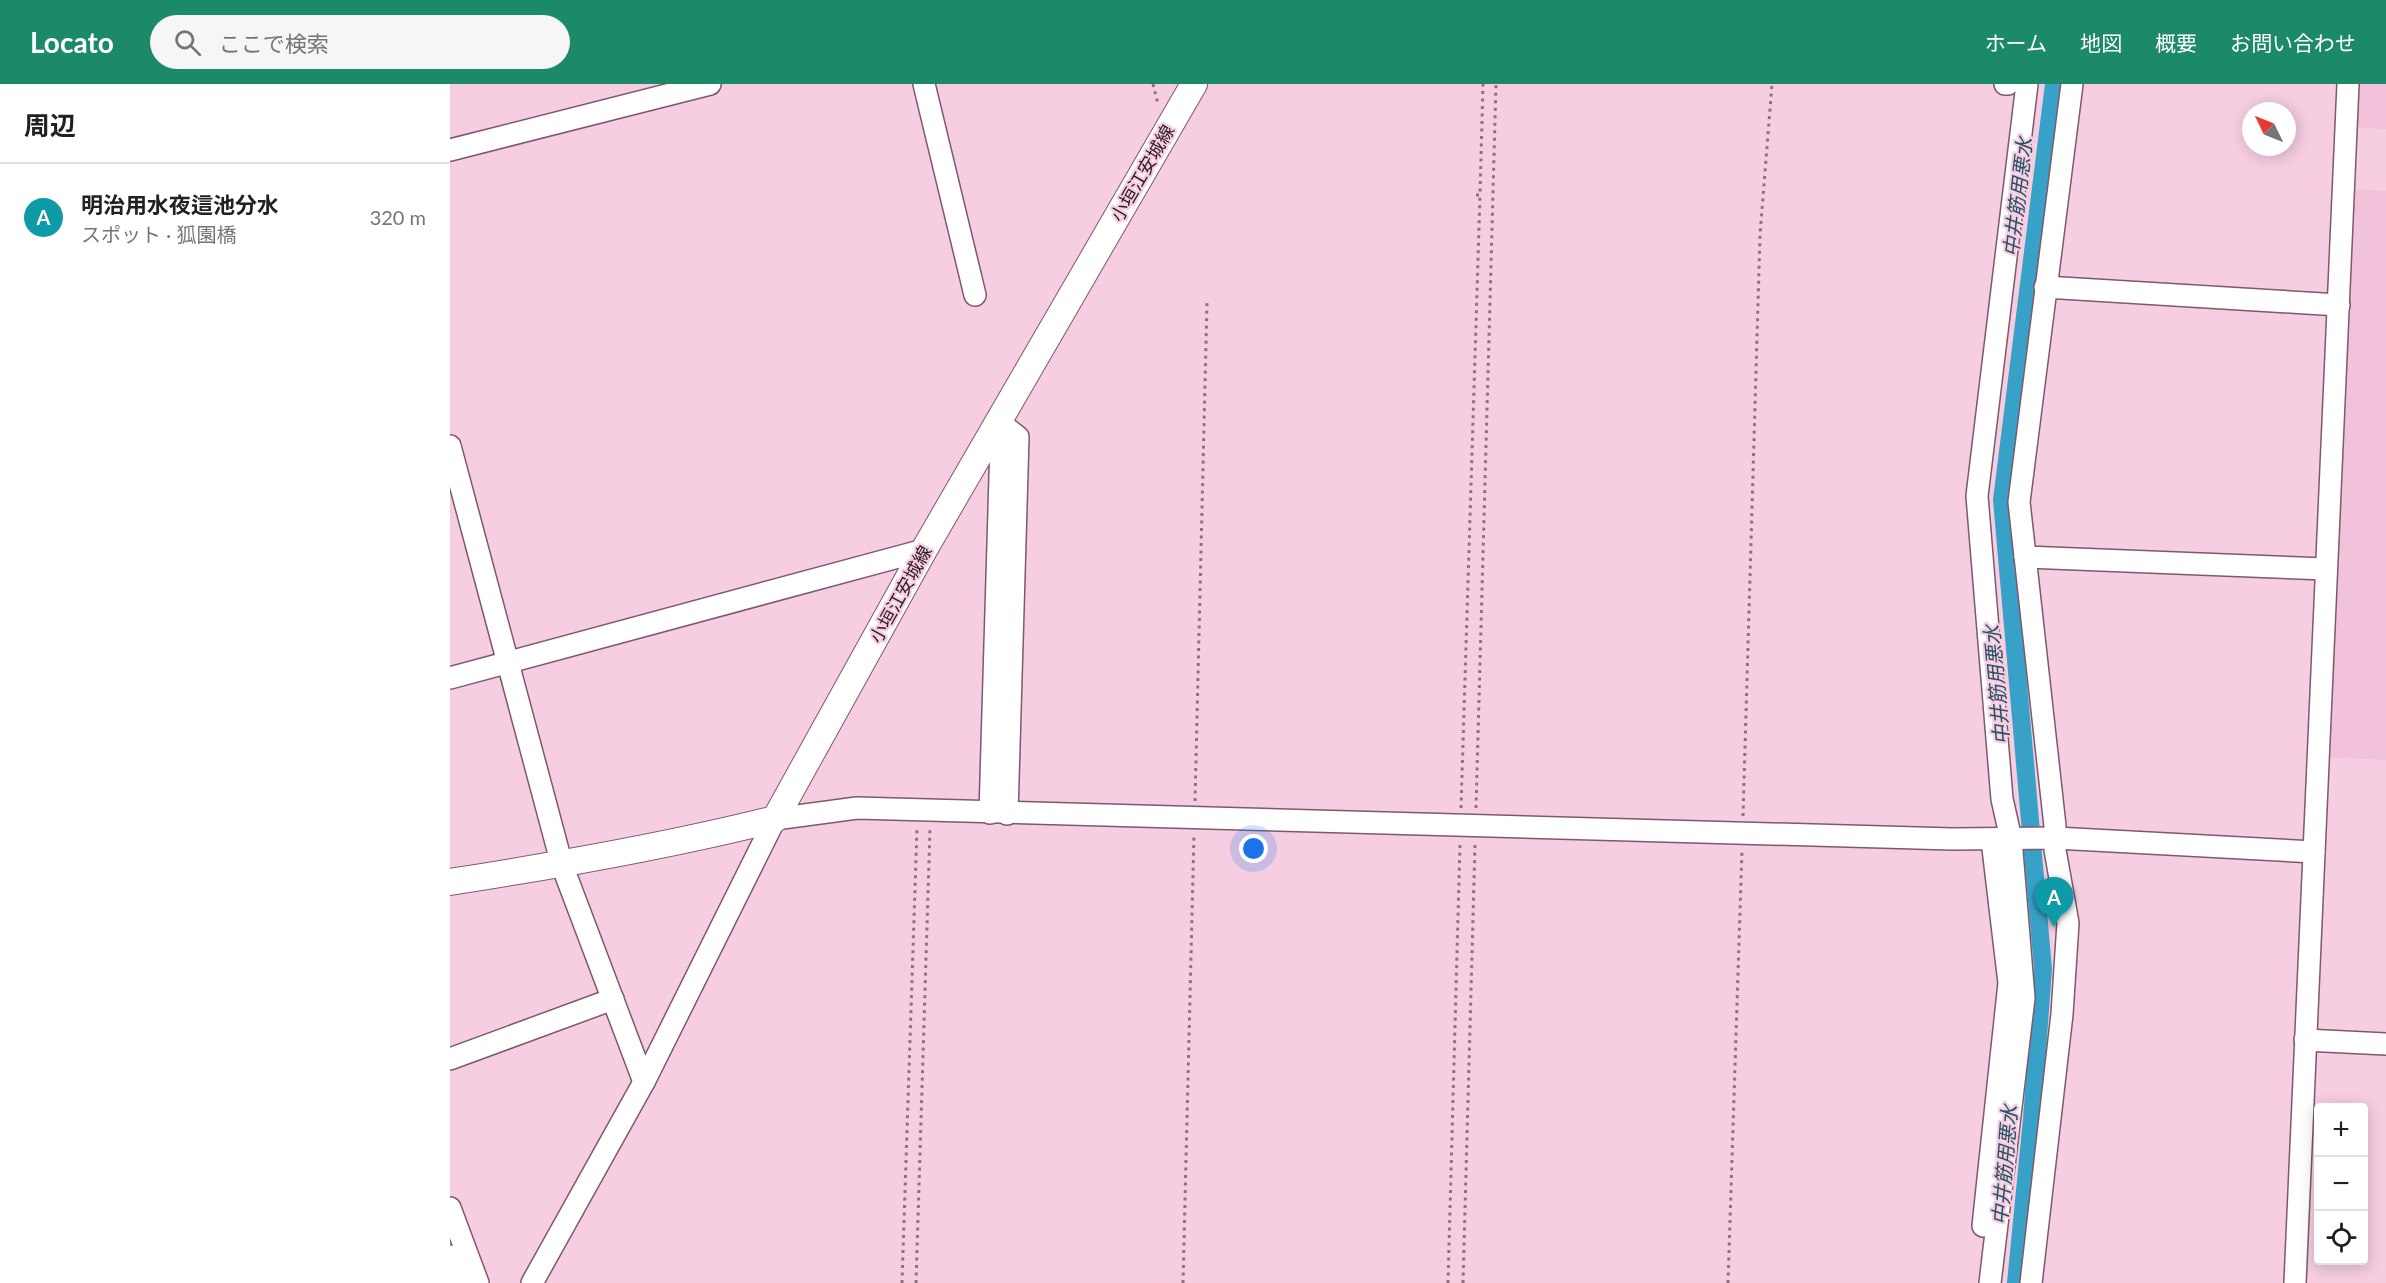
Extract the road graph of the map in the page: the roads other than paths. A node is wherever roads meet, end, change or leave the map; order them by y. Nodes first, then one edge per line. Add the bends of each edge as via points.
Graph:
1 (710, 84) edge
2 (924, 84) edge
3 (1194, 84) edge
4 (2027, 84) edge
5 (2072, 84) edge
6 (2348, 84) edge
7 (450, 150) edge
8 (2045, 287) junction
9 (975, 295) dead end
10 (2339, 305) junction
11 (999, 422) junction
12 (450, 446) edge
13 (924, 550) junction
14 (2025, 557) junction
15 (2326, 575) junction
16 (508, 662) junction
17 (450, 678) edge
18 (998, 814) junction
19 (775, 819) junction
20 (2049, 838) junction
21 (2007, 840) junction
22 (2314, 852) junction
23 (562, 865) junction
24 (450, 882) edge
25 (613, 999) junction
26 (2305, 1040) junction
27 (2386, 1044) edge
28 (450, 1059) edge
29 (644, 1082) junction
30 (450, 1208) edge
31 (450, 1256) edge
32 (460, 1283) edge
33 (478, 1283) edge
34 (532, 1283) edge
35 (1976, 1283) edge
36 (1990, 1283) edge
37 (2031, 1283) edge
38 (2295, 1283) edge

1 - 7 street
2 - 9 street
3 - 11 main road, 小垣江安城線
4 - 21 street via 1977,496
5 - 8 street
6 - 10 street
8 - 10 street
8 - 14 street via 2019,502
10 - 15 street
11 - 13 main road, 小垣江安城線
11 - 18 street
12 - 16 street
13 - 16 street
13 - 19 main road, 小垣江安城線
14 - 15 street via 2156,562 2161,575
14 - 20 street
15 - 22 street
16 - 17 street
16 - 23 street
18 - 19 street via 857,808
18 - 21 street
19 - 23 main road via 706,837
19 - 29 street
20 - 21 street
20 - 22 street
20 - 37 street via 2055,850 2068,923 2062,1014
21 - 35 street via 2009,983
21 - 36 street via 2024,998
22 - 26 street
23 - 24 main road
23 - 25 street
25 - 28 street
25 - 29 street
26 - 27 street
26 - 38 street
29 - 34 street
30 - 33 street
31 - 32 street

